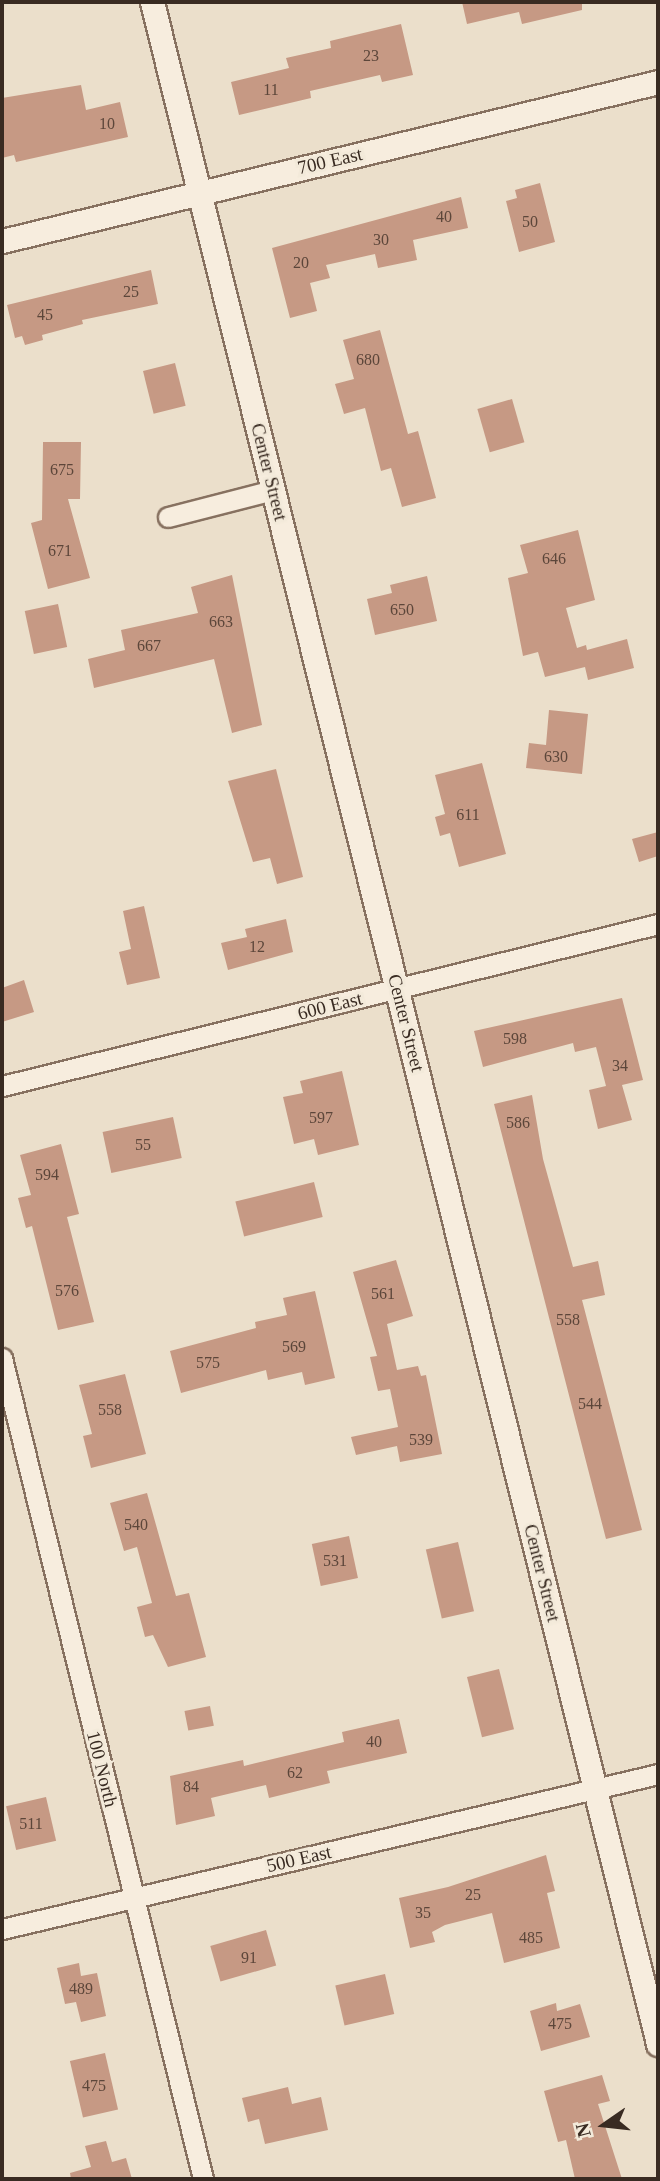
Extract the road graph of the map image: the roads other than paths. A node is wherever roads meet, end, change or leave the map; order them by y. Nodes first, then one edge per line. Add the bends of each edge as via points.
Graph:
1 (152, 2) edge
2 (658, 82) edge
3 (199, 191) junction
4 (2, 241) edge
5 (273, 490) junction
6 (168, 517) dead end
7 (658, 924) edge
8 (397, 989) junction
9 (2, 1086) edge
10 (2, 1358) edge
11 (658, 1774) edge
12 (596, 1790) junction
13 (134, 1898) junction
14 (2, 1929) edge
15 (658, 2044) edge
16 (202, 2179) edge

1 - 3 street, Center Street
2 - 3 street, 700 East
3 - 4 street, 700 East
3 - 5 street, Center Street
5 - 6 street
5 - 8 street, Center Street
7 - 8 street, 600 East
8 - 9 street, 600 East
8 - 12 street, Center Street
10 - 13 street, 100 North
11 - 12 street, 500 East
12 - 13 street, 500 East
12 - 15 street, Center Street
13 - 14 street, 500 East
13 - 16 street, 100 North

